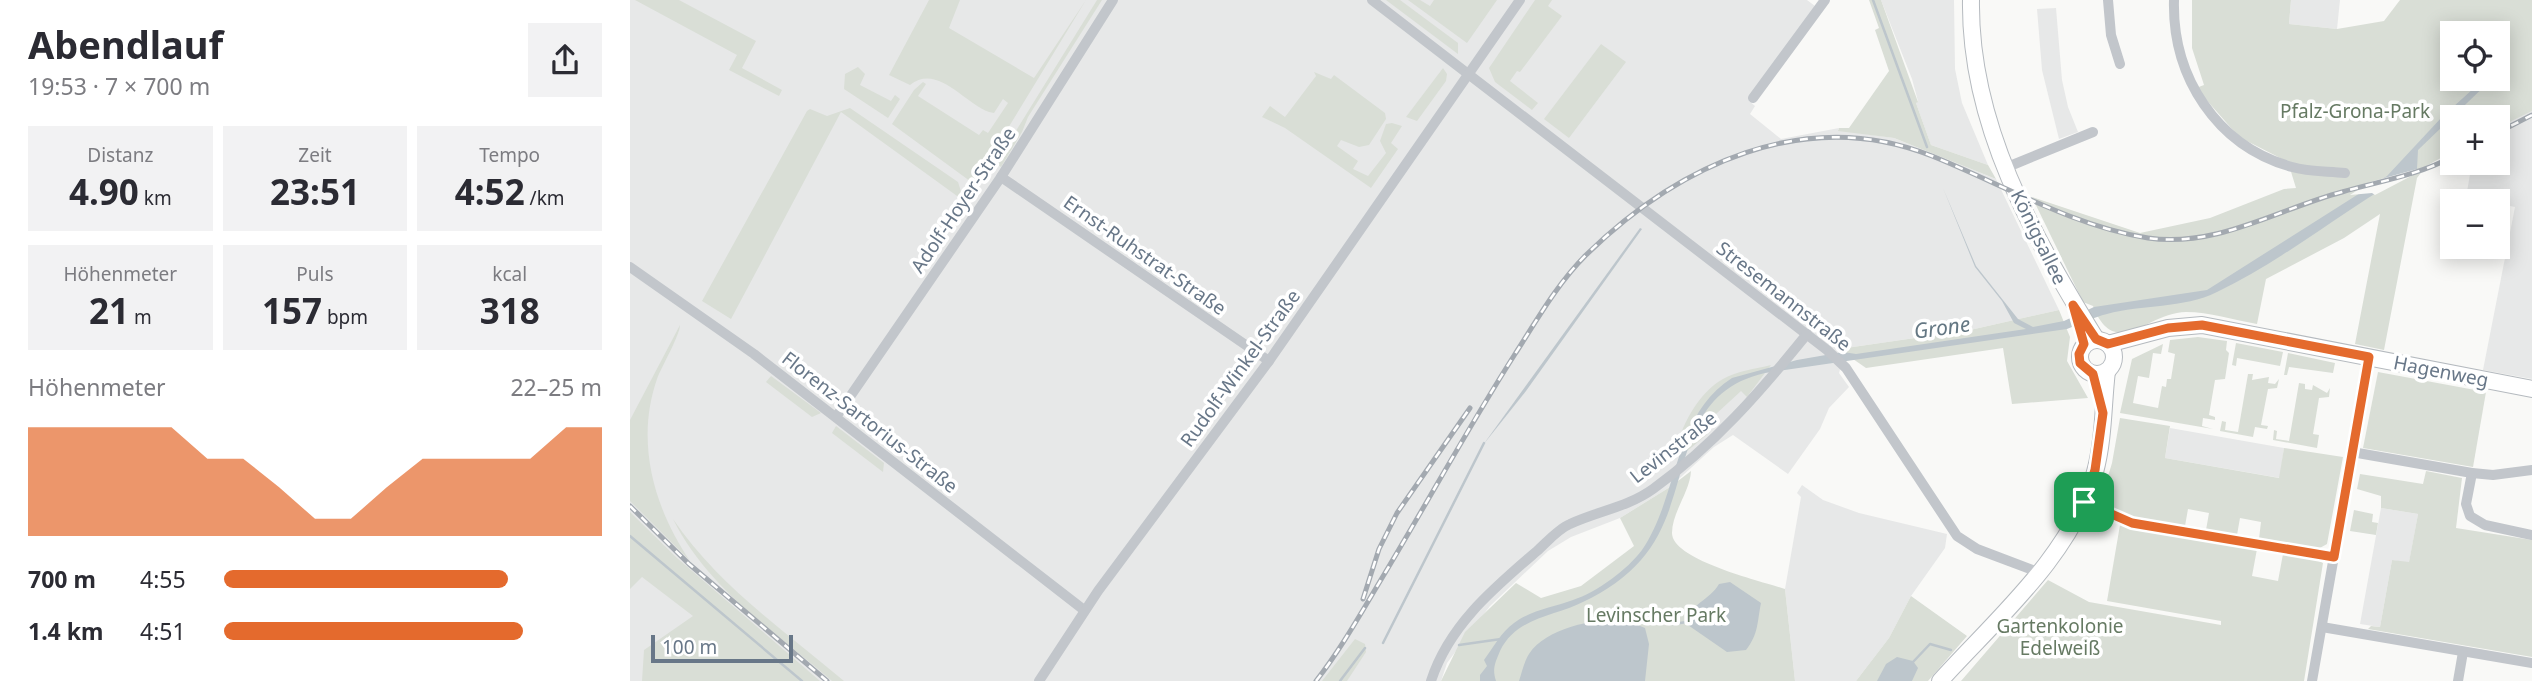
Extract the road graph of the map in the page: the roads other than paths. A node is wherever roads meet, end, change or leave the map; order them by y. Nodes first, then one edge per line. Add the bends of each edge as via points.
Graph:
1 (1113, 0) edge
2 (1372, 0) edge
3 (1520, 0) edge
4 (1825, 0) edge
5 (1971, 0) edge
6 (2108, 0) edge
7 (2174, 0) edge
8 (2120, 64) dead end
9 (1469, 76) junction
10 (1753, 98) dead end
11 (2093, 132) dead end
12 (2005, 168) junction
13 (2345, 173) dead end
14 (1001, 177) junction
15 (630, 267) edge
16 (1807, 334) junction
17 (2096, 348) junction
18 (2369, 357) junction
19 (1269, 361) junction
20 (2532, 390) edge
21 (836, 417) junction
22 (2352, 452) junction
23 (2532, 470) edge
24 (2472, 473) junction
25 (2084, 502) junction
26 (2532, 535) edge
27 (2334, 557) junction
28 (2038, 572) junction
29 (1084, 610) junction
30 (2322, 627) junction
31 (2463, 652) junction
32 (2532, 663) edge
33 (1039, 681) edge
34 (1431, 681) edge
35 (1940, 681) edge
36 (2312, 681) edge
37 (2458, 681) edge

1 - 14 street, Adolf-Hoyer-Straße
2 - 9 street, Stresemannstraße
3 - 9 street, Rudolf-Winkel-Straße
4 - 10 street
5 - 12 street, Königsallee via 1970,29 1980,95
6 - 8 street via 2111,35
7 - 13 street via 2183,67 2205,108 2223,128 2244,144 2292,167
9 - 16 street, Stresemannstraße
9 - 19 street, Rudolf-Winkel-Straße
11 - 12 street, Königsallee
12 - 17 street, Königsallee
14 - 19 street, Ernst-Ruhstrat-Straße
14 - 21 street, Adolf-Hoyer-Straße
15 - 21 street, Florenz-Sartorius-Straße
16 - 28 street, Stresemannstraße via 1841,364 1957,537
16 - 34 street, Levinstraße via 1742,412 1693,459 1613,511 1568,524 1463,620 1444,647
17 - 18 street, Hagenweg via 2168,328 2202,325
17 - 25 street via 2103,413 2095,470
18 - 20 street, Hagenweg
18 - 22 street
19 - 29 street, Rudolf-Winkel-Straße
21 - 29 street, Florenz-Sartorius-Straße
22 - 24 street
22 - 27 street
23 - 24 street
24 - 26 street via 2466,504 2470,516 2485,525
25 - 27 street via 2132,523
25 - 28 street
27 - 30 street
28 - 35 street
29 - 33 street, Rudolf-Winkel-Straße
30 - 31 street
30 - 36 street
31 - 32 street
31 - 37 street

